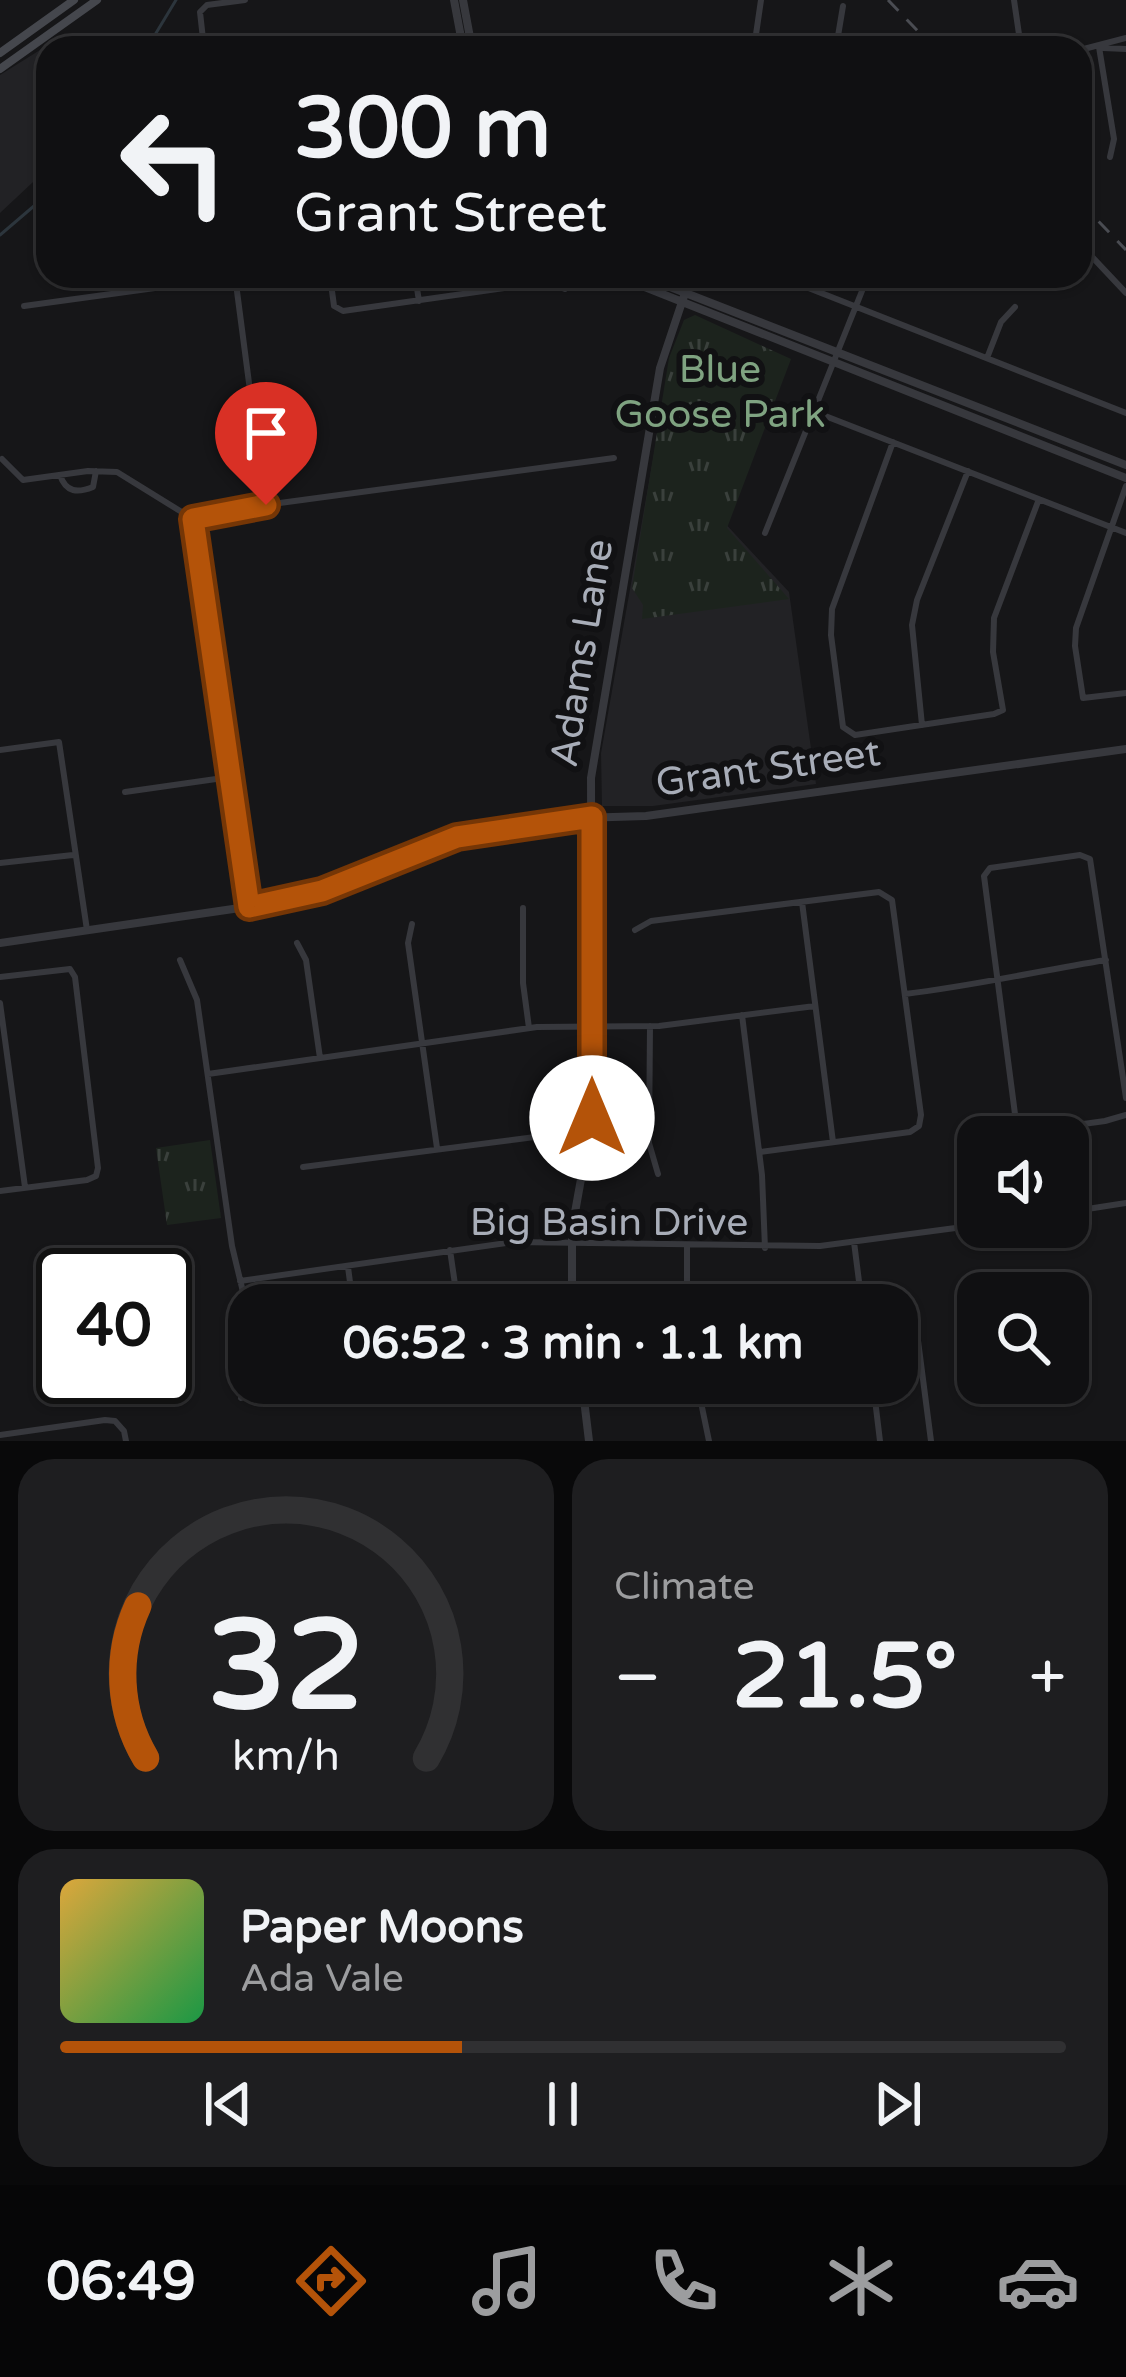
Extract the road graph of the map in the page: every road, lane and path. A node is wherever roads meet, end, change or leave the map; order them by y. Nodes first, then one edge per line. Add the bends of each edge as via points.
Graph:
1 (74, 0) edge
2 (97, 0) edge
3 (245, 0) edge
4 (454, 0) edge
5 (463, 0) edge
6 (761, 0) edge
7 (1014, 0) edge
8 (843, 6) dead end
9 (46, 36) edge
10 (203, 36) edge
11 (461, 36) edge
12 (470, 36) edge
13 (756, 36) edge
14 (838, 36) edge
15 (1019, 36) edge
16 (1126, 38) edge
17 (36, 43) edge
18 (1100, 47) junction
19 (1092, 48) edge
20 (1126, 49) edge
21 (0, 53) edge
22 (0, 69) edge
23 (1110, 157) dead end
24 (1092, 257) edge
25 (151, 288) edge
26 (237, 288) edge
27 (332, 288) edge
28 (417, 288) edge
29 (507, 288) edge
30 (653, 288) edge
31 (664, 288) edge
32 (687, 288) edge
33 (809, 288) edge
34 (864, 288) edge
35 (1126, 293) edge
36 (683, 298) junction
37 (419, 301) junction
38 (24, 306) dead end
39 (858, 307) junction
40 (1015, 307) dead end
41 (987, 358) junction
42 (836, 359) junction
43 (815, 412) junction
44 (1126, 413) edge
45 (893, 442) junction
46 (614, 458) dead end
47 (2, 459) edge
48 (1126, 465) edge
49 (96, 471) junction
50 (968, 471) junction
51 (60, 475) junction
52 (1126, 482) edge
53 (1040, 499) junction
54 (266, 505) junction
55 (193, 519) junction
56 (1111, 527) junction
57 (766, 533) dead end
58 (1126, 533) edge
59 (1126, 693) edge
60 (922, 725) junction
61 (1126, 749) edge
62 (0, 750) edge
63 (230, 777) junction
64 (125, 792) dead end
65 (592, 817) junction
66 (74, 855) junction
67 (0, 863) edge
68 (802, 902) junction
69 (249, 907) junction
70 (523, 908) dead end
71 (412, 924) dead end
72 (87, 930) junction
73 (635, 930) dead end
74 (0, 943) edge
75 (297, 943) dead end
76 (180, 960) dead end
77 (1106, 960) junction
78 (0, 977) edge
79 (998, 977) junction
80 (905, 994) junction
81 (0, 1004) edge
82 (815, 1006) junction
83 (742, 1015) junction
84 (592, 1025) junction
85 (650, 1026) junction
86 (529, 1028) junction
87 (422, 1043) junction
88 (320, 1058) junction
89 (208, 1074) junction
90 (1126, 1098) edge
91 (1126, 1115) edge
92 (1016, 1116) edge
93 (1089, 1124) edge
94 (558, 1134) dead end
95 (833, 1142) junction
96 (437, 1148) junction
97 (760, 1152) junction
98 (303, 1167) dead end
99 (658, 1174) dead end
100 (25, 1187) junction
101 (0, 1191) edge
102 (1126, 1203) edge
103 (1089, 1209) edge
104 (957, 1228) edge
105 (854, 1242) junction
106 (571, 1243) junction
107 (687, 1246) junction
108 (765, 1248) junction
109 (450, 1250) junction
110 (348, 1265) junction
111 (240, 1281) junction
112 (241, 1284) edge
113 (350, 1284) edge
114 (455, 1284) edge
115 (572, 1284) edge
116 (687, 1284) edge
117 (859, 1284) edge
118 (918, 1347) edge
119 (584, 1404) edge
120 (701, 1404) edge
121 (876, 1404) edge
122 (0, 1435) edge
123 (125, 1441) edge
124 (589, 1441) edge
125 (709, 1441) edge
126 (880, 1441) edge
127 (931, 1441) edge

1 - 21 main road
2 - 9 main road
3 - 10 street via 207,5
4 - 11 street
5 - 12 street
6 - 13 street
7 - 15 street
8 - 14 street
16 - 18 street
17 - 22 main road
18 - 19 street
18 - 20 street
18 - 23 street
24 - 35 street
25 - 38 street
26 - 54 street
27 - 37 street via 334,306 343,310
28 - 37 street
29 - 37 street
30 - 36 street
31 - 36 street
32 - 36 street
33 - 39 street
34 - 39 street
36 - 42 street
36 - 65 street, Adams Lane via 660,368 592,766
39 - 41 street
39 - 42 street
40 - 41 street
41 - 44 street
42 - 43 street
42 - 48 street
42 - 52 street
43 - 45 street
43 - 57 street
45 - 50 street
45 - 60 street via 832,609 831,635 843,727 855,735
46 - 54 street
47 - 51 street via 23,480
49 - 51 street
49 - 51 street via 93,487 75,492
49 - 55 street via 117,472
50 - 53 street
50 - 60 street via 912,625
52 - 56 street
53 - 56 street
53 - 60 street via 994,618 1003,710
54 - 55 street
55 - 63 street
56 - 58 street
56 - 59 street via 1076,628 1083,698
61 - 65 street, Grant Street
62 - 66 street via 59,742
63 - 64 street
63 - 69 street
65 - 69 street, Grant Street via 457,837 322,891
65 - 84 street, Adams Lane
66 - 67 street
66 - 72 street
68 - 73 street via 651,921
68 - 80 street via 889,896
68 - 82 street
69 - 72 street, Grant Street
70 - 86 street
71 - 87 street
72 - 74 street, Grant Street
75 - 88 street
76 - 89 street via 197,1000
77 - 79 street
77 - 79 street via 1088,856 989,868
77 - 90 street
78 - 100 street via 70,969 98,1168 87,1180
79 - 80 street
79 - 92 street
80 - 95 street via 919,1126
81 - 100 street
82 - 83 street
82 - 95 street
83 - 85 street
83 - 97 street
84 - 85 street
84 - 86 street
84 - 106 street, Adams Lane via 592,1118
85 - 99 street via 649,1143
86 - 87 street
87 - 88 street
87 - 96 street
88 - 89 street
89 - 111 street
91 - 93 street
94 - 96 street
95 - 97 street
96 - 98 street
97 - 108 street
100 - 101 street
102 - 103 street
104 - 105 street, Big Basin Drive
105 - 108 street, Big Basin Drive
105 - 117 street
106 - 107 street, Big Basin Drive
106 - 109 street, Big Basin Drive
106 - 115 street, Adams Lane
107 - 108 street, Big Basin Drive
107 - 116 street
109 - 110 street, Big Basin Drive
109 - 114 street
110 - 111 street, Big Basin Drive
110 - 113 street
111 - 112 street
118 - 127 street
119 - 124 street
120 - 125 street
121 - 126 street
122 - 123 street via 115,1421

